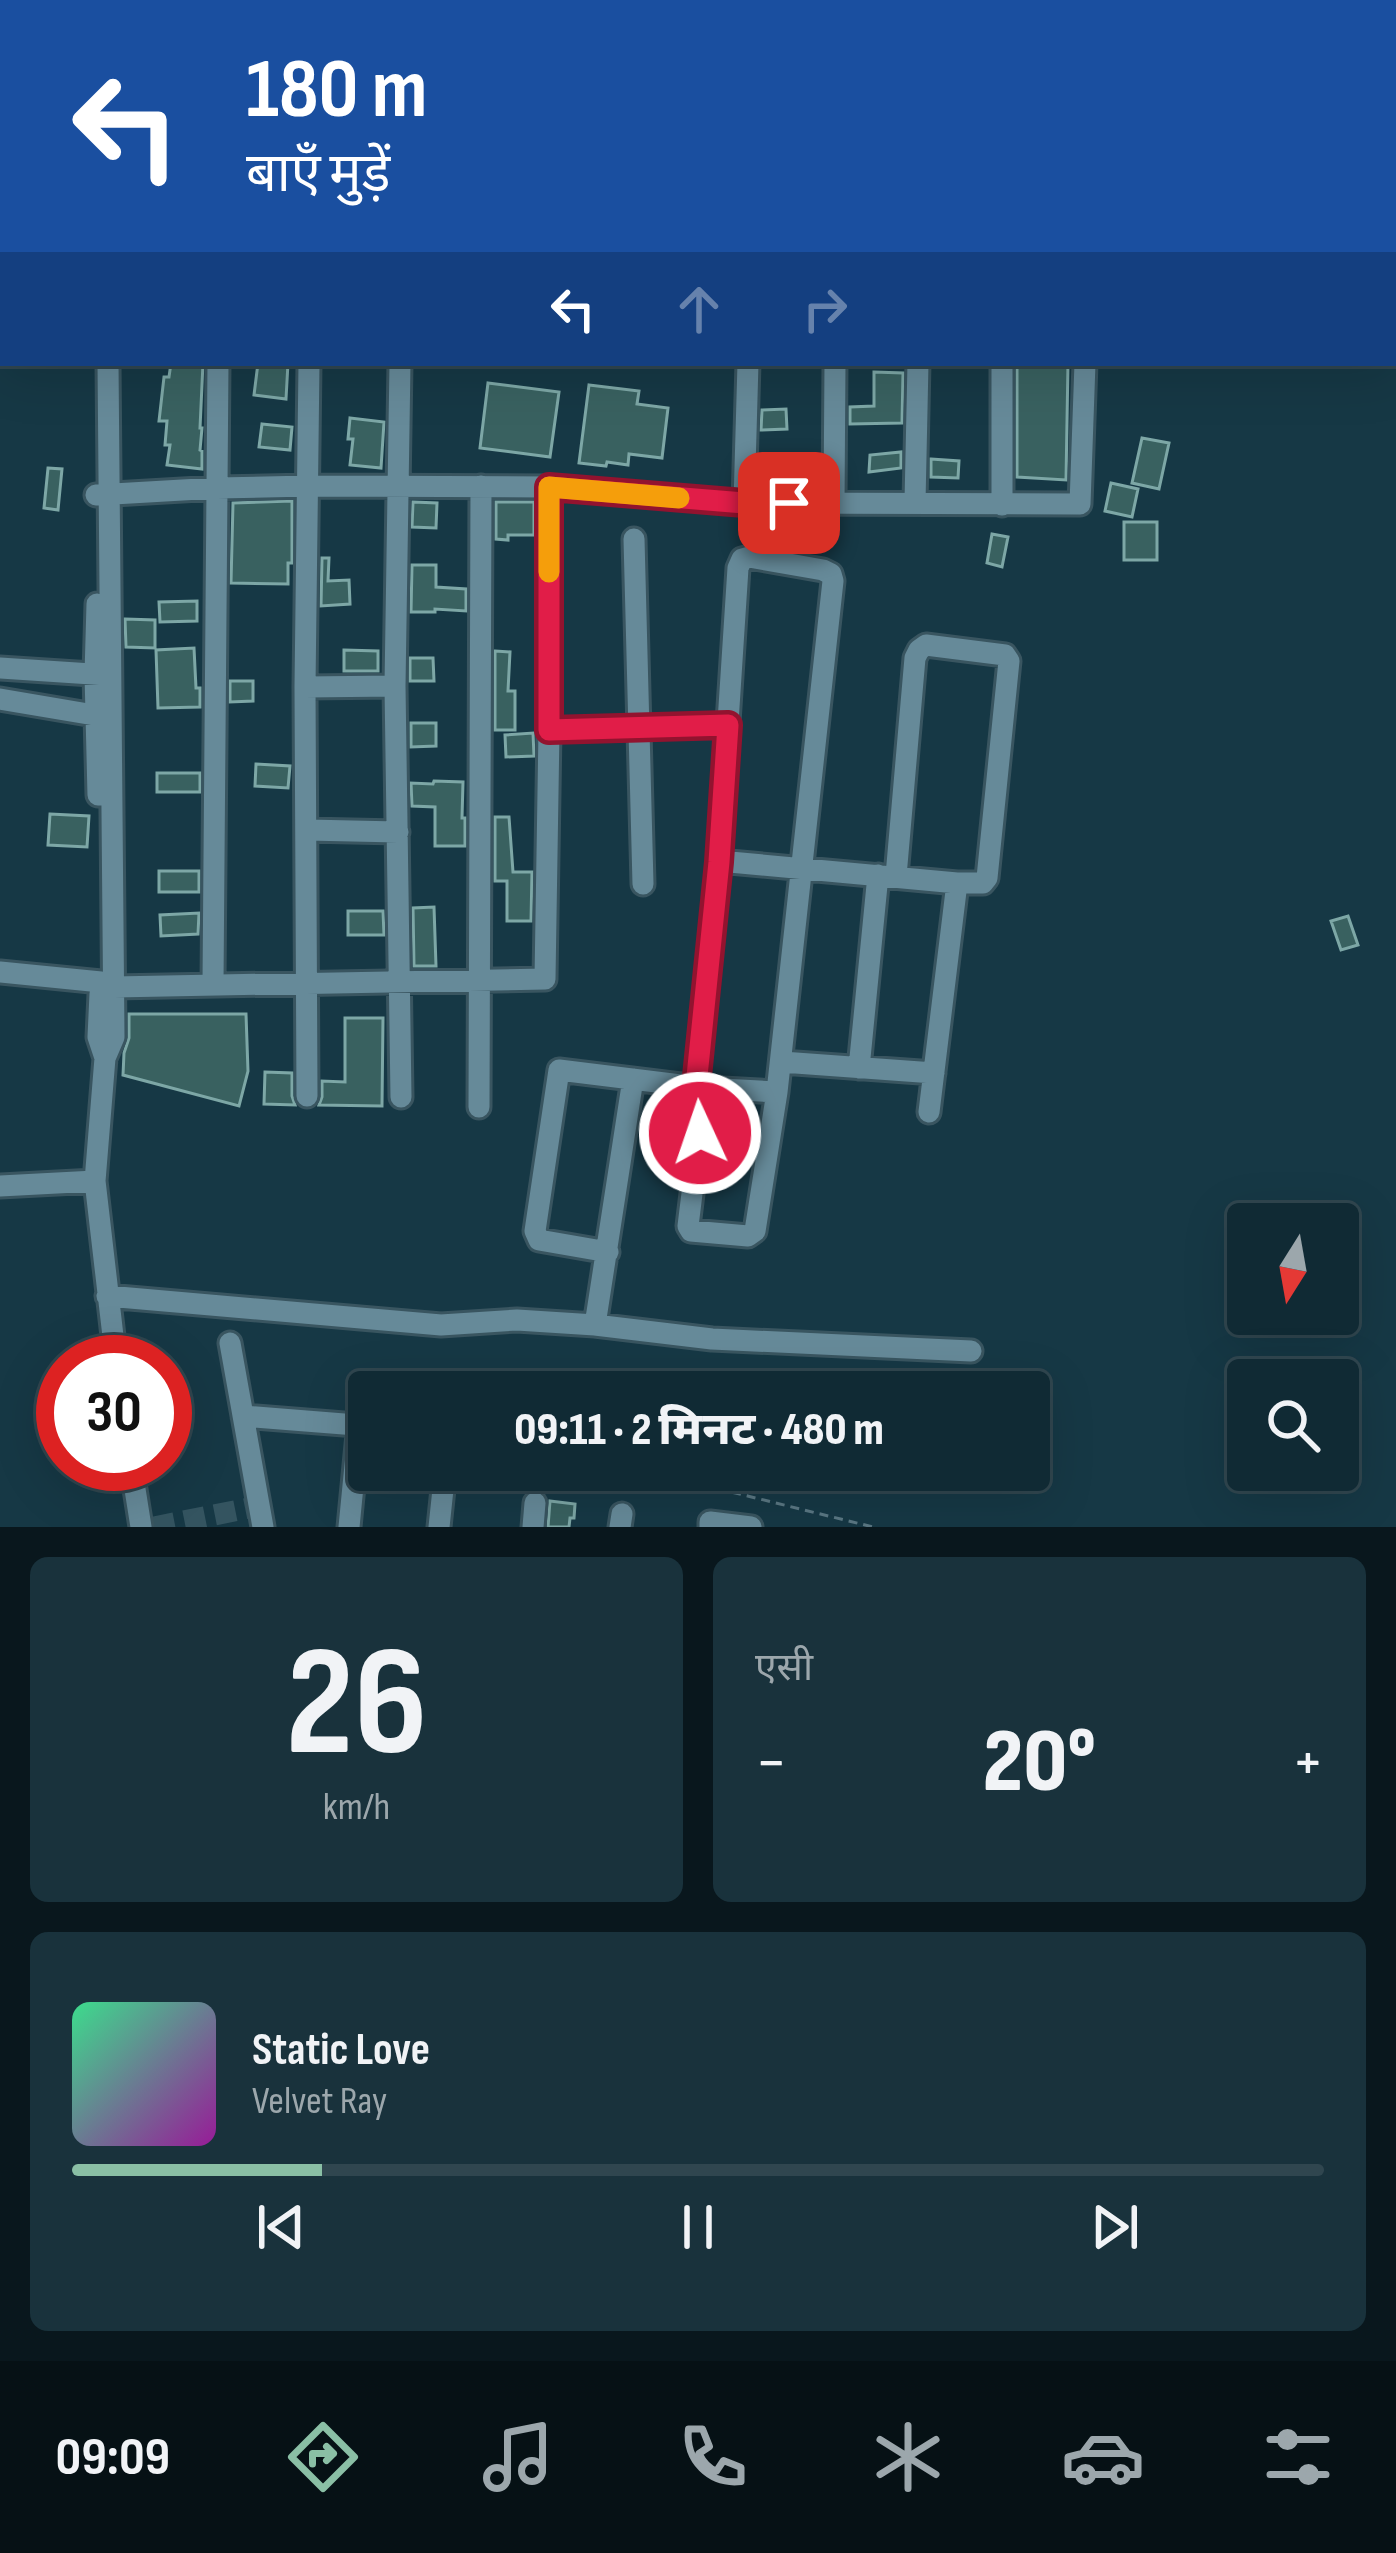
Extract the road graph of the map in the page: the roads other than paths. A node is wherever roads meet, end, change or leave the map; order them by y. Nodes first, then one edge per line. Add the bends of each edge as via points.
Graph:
1 (97, 366) edge
2 (108, 366) edge
3 (218, 366) edge
4 (309, 366) edge
5 (400, 366) edge
6 (748, 366) edge
7 (836, 366) edge
8 (918, 366) edge
9 (1002, 366) edge
10 (1084, 366) edge
11 (309, 486) junction
12 (400, 486) junction
13 (481, 486) junction
14 (549, 487) junction
15 (217, 488) junction
16 (102, 495) junction
17 (834, 502) junction
18 (915, 502) junction
19 (744, 503) junction
20 (1002, 505) junction
21 (634, 539) dead end
22 (0, 668) edge
23 (103, 675) junction
24 (395, 686) junction
25 (305, 687) junction
26 (0, 699) edge
27 (105, 717) junction
28 (728, 725) junction
29 (639, 727) junction
30 (549, 730) junction
31 (308, 830) junction
32 (398, 832) junction
33 (719, 862) junction
34 (803, 869) junction
35 (887, 876) junction
36 (643, 884) dead end
37 (957, 884) junction
38 (0, 972) edge
39 (478, 979) junction
40 (399, 981) junction
41 (107, 984) junction
42 (213, 984) junction
43 (306, 984) junction
44 (782, 1062) junction
45 (859, 1068) junction
46 (934, 1073) junction
47 (633, 1078) junction
48 (701, 1087) junction
49 (777, 1092) junction
50 (307, 1096) dead end
51 (401, 1097) dead end
52 (479, 1107) dead end
53 (928, 1112) dead end
54 (95, 1181) junction
55 (0, 1186) edge
56 (608, 1252) junction
57 (107, 1296) junction
58 (596, 1325) junction
59 (112, 1335) edge
60 (230, 1342) dead end
61 (971, 1351) dead end
62 (243, 1416) junction
63 (348, 1424) edge
64 (135, 1491) edge
65 (355, 1491) edge
66 (443, 1491) edge
67 (535, 1503) dead end
68 (141, 1527) edge
69 (262, 1527) edge
70 (350, 1527) edge
71 (439, 1527) edge
72 (533, 1527) edge
73 (710, 1527) edge
74 (751, 1527) edge

1 - 16 street
2 - 16 street
3 - 15 street
4 - 11 street
5 - 12 street
6 - 19 street
7 - 17 street
8 - 18 street
9 - 20 street
10 - 20 street via 1080,504
11 - 12 street
11 - 15 street
11 - 25 street
12 - 13 street
12 - 24 street
13 - 14 street
13 - 39 street
14 - 19 street
14 - 30 street
15 - 16 street
15 - 42 street
16 - 23 street
17 - 18 street
17 - 19 street
18 - 20 street
21 - 29 street
22 - 23 street
23 - 27 street
24 - 25 street
24 - 32 street
25 - 31 street
26 - 27 street
27 - 41 street
28 - 29 street
28 - 33 street
28 - 34 street via 742,559 831,574
29 - 30 street
29 - 36 street
30 - 39 street via 545,979
31 - 32 street
31 - 43 street
32 - 40 street
33 - 34 street
33 - 48 street
34 - 35 street
34 - 44 street
35 - 37 street
35 - 37 street via 915,658 926,645 997,653 1009,662 987,878
35 - 45 street
37 - 46 street
38 - 41 street
39 - 40 street
39 - 52 street
40 - 43 street
40 - 51 street
41 - 42 street
41 - 54 street via 114,1037 105,1058
42 - 43 street
43 - 50 street
44 - 45 street
44 - 49 street
45 - 46 street
46 - 53 street
47 - 48 street
47 - 56 street
47 - 56 street via 559,1070 535,1231 539,1240
48 - 49 street
48 - 49 street via 688,1226 701,1234 755,1231
54 - 55 street
54 - 57 street
56 - 58 street
57 - 58 street via 441,1325
57 - 59 street
58 - 61 street
60 - 62 street
62 - 63 street
62 - 69 street
64 - 68 street
65 - 70 street
66 - 71 street
67 - 72 street
73 - 74 street

